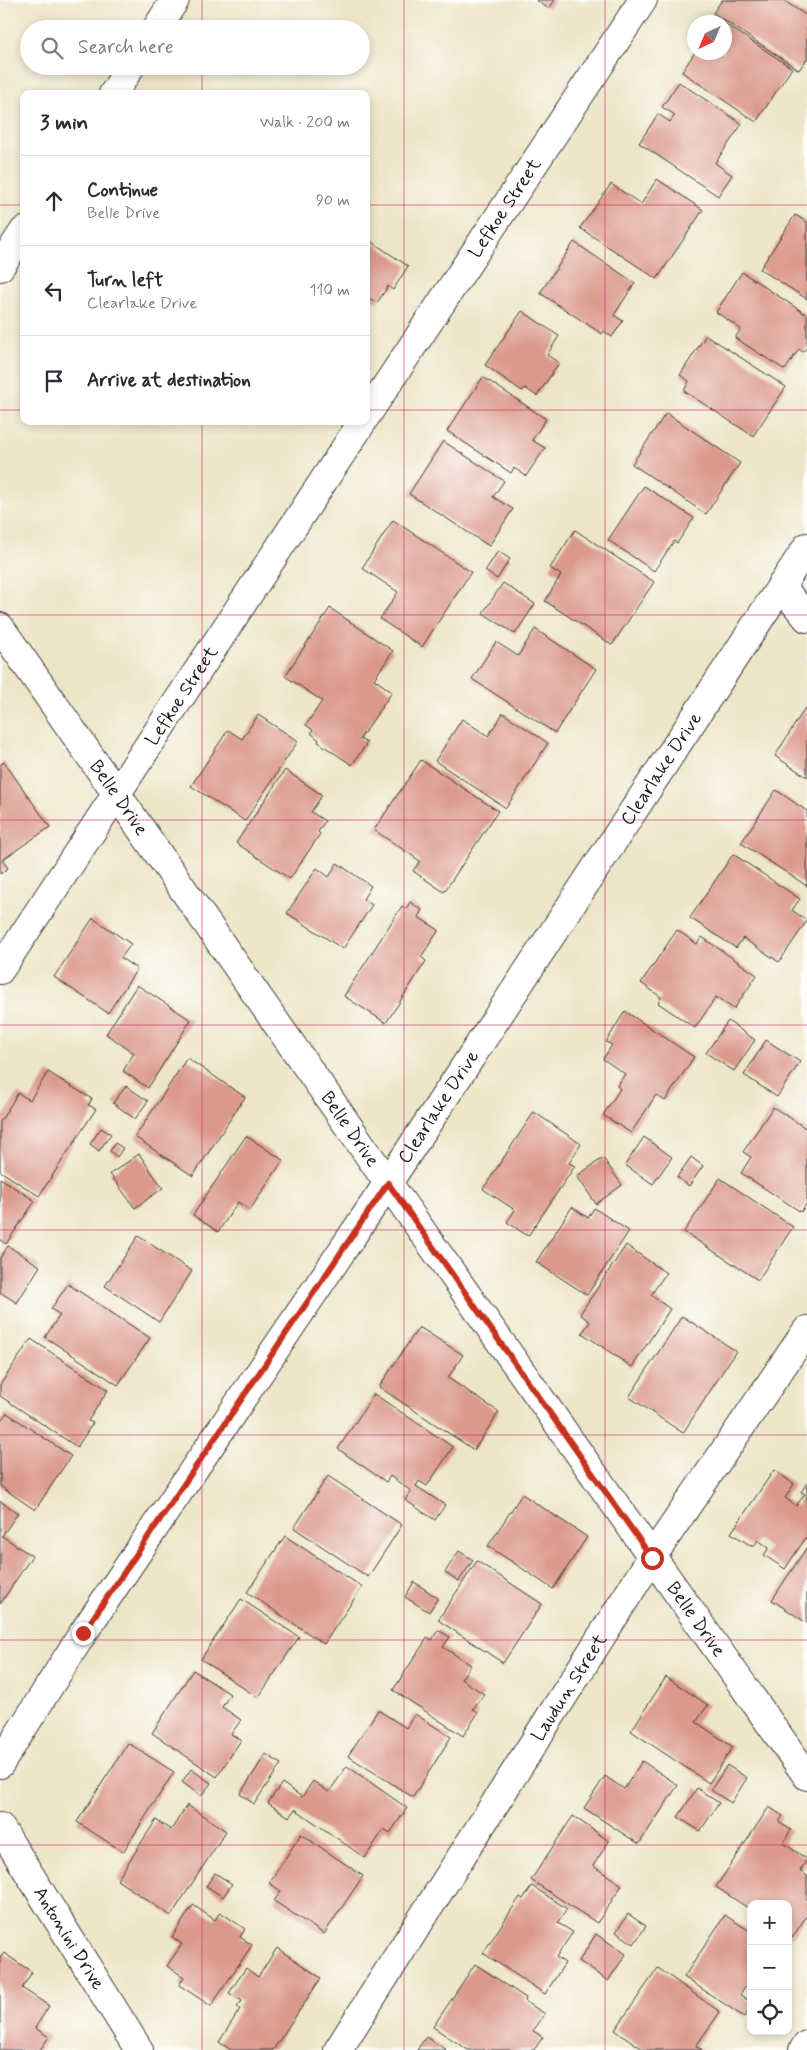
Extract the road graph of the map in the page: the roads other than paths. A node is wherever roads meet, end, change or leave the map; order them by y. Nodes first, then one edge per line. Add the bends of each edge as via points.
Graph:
1 (175, 0) edge
2 (643, 0) edge
3 (162, 20) edge
4 (125, 75) edge
5 (116, 90) edge
6 (20, 236) edge
7 (0, 267) edge
8 (370, 410) edge
9 (360, 425) edge
10 (807, 547) edge
11 (781, 586) junction
12 (807, 618) edge
13 (0, 627) edge
14 (115, 793) junction
15 (0, 970) edge
16 (388, 1183) junction
17 (807, 1330) edge
18 (652, 1558) junction
19 (0, 1764) edge
20 (807, 1776) edge
21 (0, 1827) edge
22 (807, 2045) edge
23 (139, 2050) edge
24 (338, 2050) edge
25 (803, 2050) edge

1 - 3 street
2 - 8 street, Lefkoe Street
4 - 5 street
6 - 7 street
9 - 14 street, Lefkoe Street
10 - 11 street, Clearlake Drive
11 - 12 street
11 - 16 street, Clearlake Drive
13 - 14 street, Belle Drive
14 - 15 street, Lefkoe Street
14 - 16 street, Belle Drive
16 - 18 street, Belle Drive
16 - 19 street, Clearlake Drive via 83,1633
17 - 18 street, Laudun Street
18 - 20 street, Belle Drive
18 - 24 street, Laudun Street
21 - 23 street, Antonini Drive
22 - 25 street

